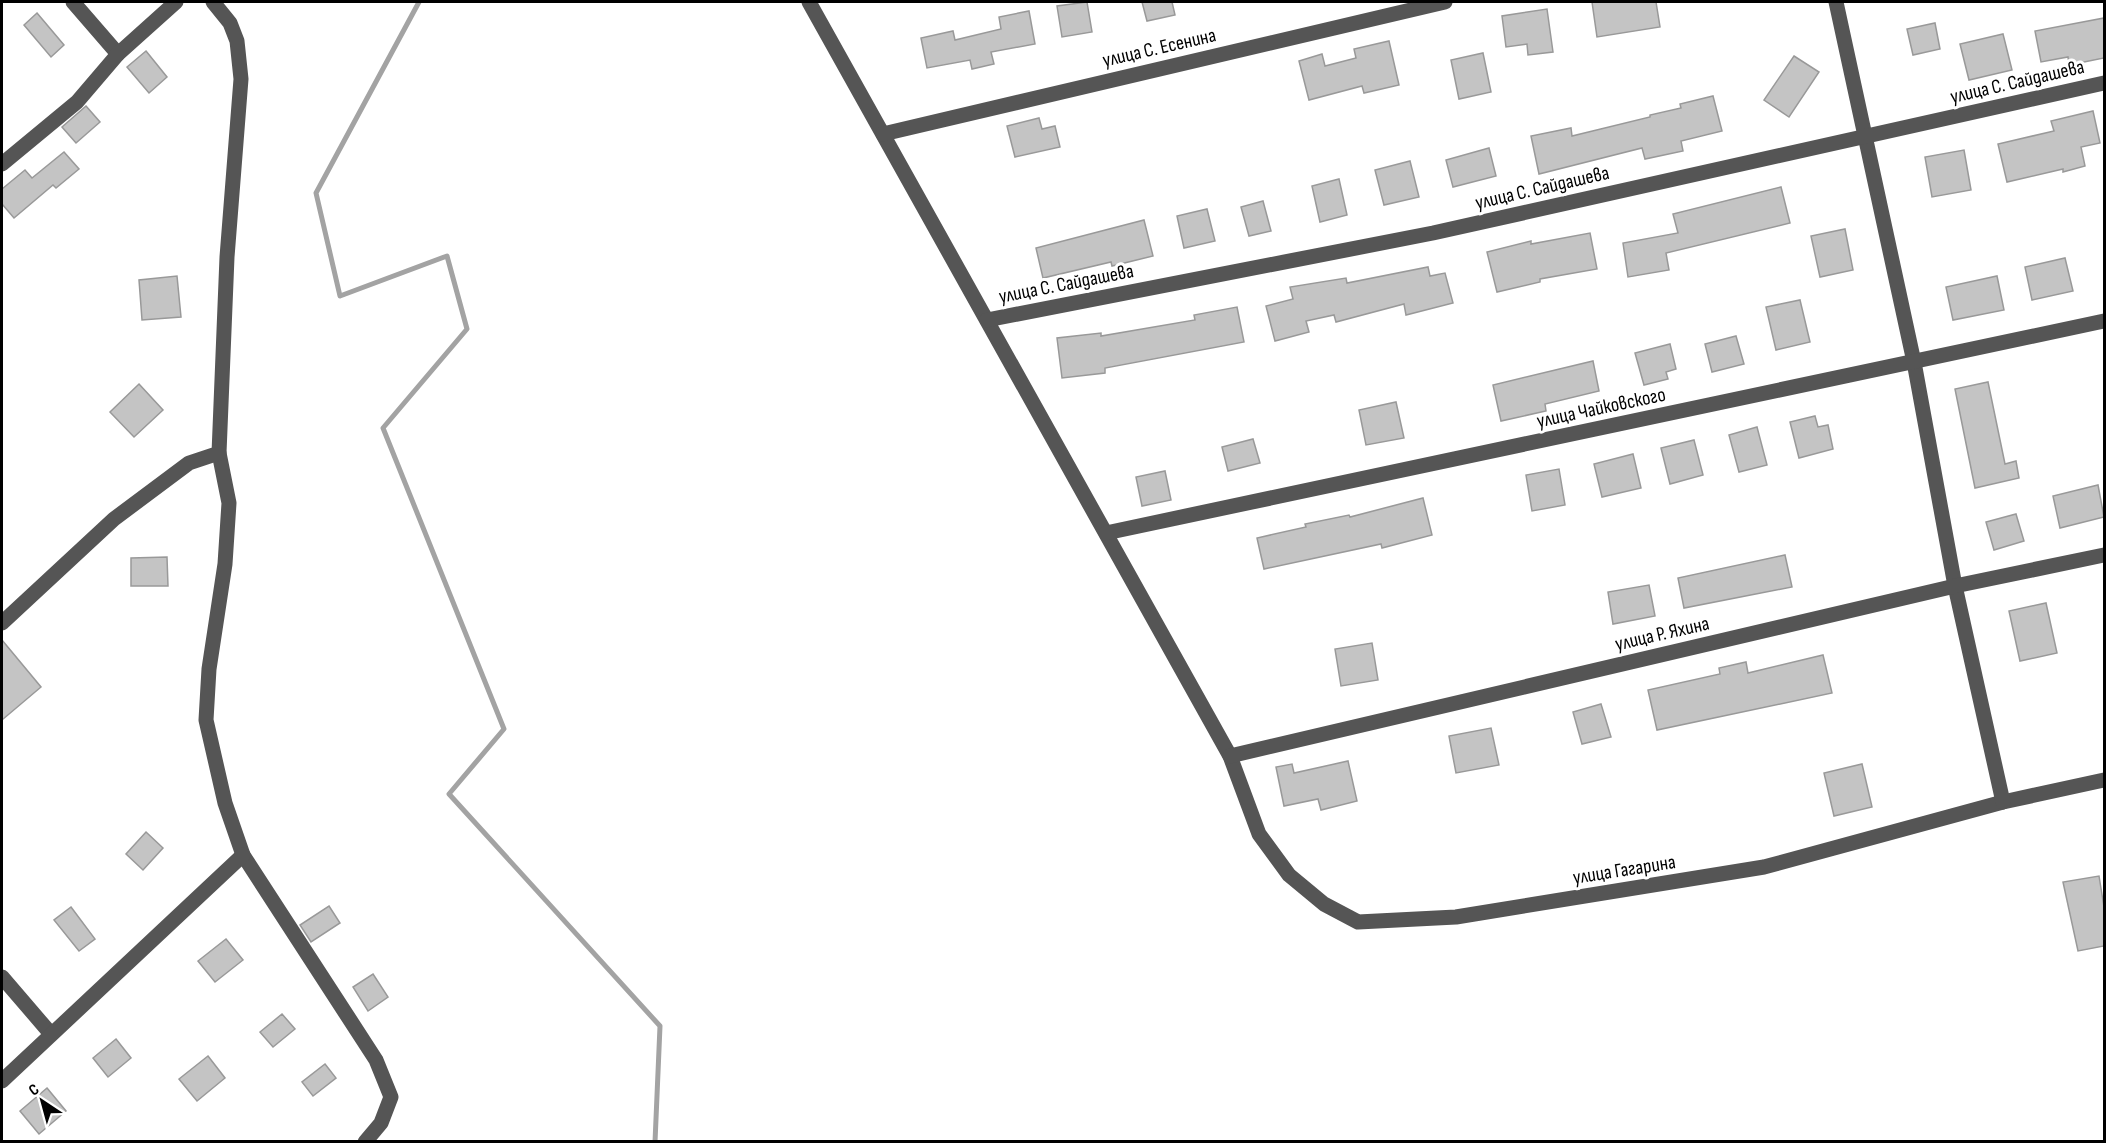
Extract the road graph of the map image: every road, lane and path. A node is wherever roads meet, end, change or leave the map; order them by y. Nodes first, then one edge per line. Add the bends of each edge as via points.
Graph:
1 (73, 2) edge
2 (176, 2) edge
3 (213, 2) edge
4 (808, 2) edge
5 (1445, 2) edge
6 (1836, 2) edge
7 (118, 54) junction
8 (2104, 83) edge
9 (883, 134) junction
10 (1866, 136) junction
11 (2, 164) edge
12 (987, 320) junction
13 (2104, 321) edge
14 (1914, 362) junction
15 (219, 453) junction
16 (1106, 533) junction
17 (2104, 555) edge
18 (1955, 586) junction
19 (2, 623) edge
20 (1230, 756) junction
21 (2104, 780) edge
22 (2003, 802) junction
23 (243, 855) junction
24 (2, 977) edge
25 (51, 1034) junction
26 (2, 1081) edge
27 (365, 1142) edge

1 - 7 street
2 - 7 street
3 - 15 street via 230,23 237,41 241,79 227,256
4 - 9 street, улица Гагарина
5 - 9 street, улица С. Есенина
6 - 10 street
7 - 11 street via 77,102
8 - 10 street, улица С. Сайдашева
9 - 12 street, улица Гагарина
10 - 12 street, улица С. Сайдашева via 1433,233
10 - 14 street
12 - 16 street, улица Гагарина
13 - 14 street, улица Чайковского
14 - 16 street, улица Чайковского
14 - 18 street
15 - 19 street via 189,463 114,519
15 - 23 street via 229,503 206,720 225,803
16 - 20 street, улица Гагарина
17 - 18 street, улица Р. Яхина
18 - 20 street, улица Р. Яхина
18 - 22 street
20 - 22 street, улица Гагарина via 1259,834 1289,875 1324,904 1358,921 1456,916 1764,867
21 - 22 street, улица Гагарина
23 - 25 street
23 - 27 street via 376,1060 391,1097 381,1123
24 - 25 street
25 - 26 street

